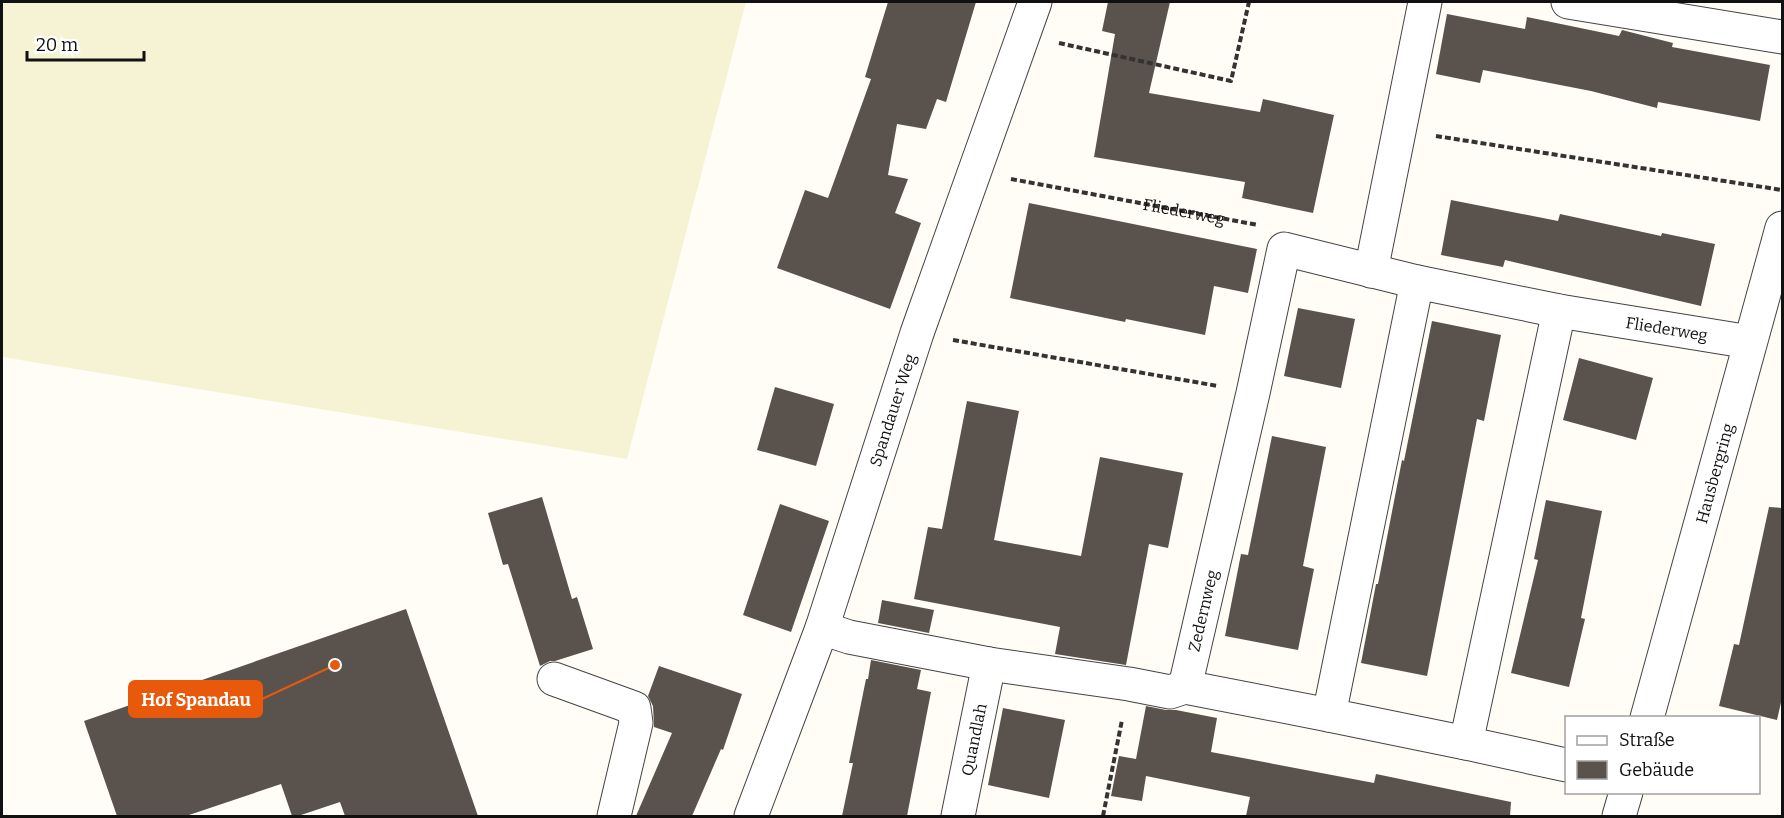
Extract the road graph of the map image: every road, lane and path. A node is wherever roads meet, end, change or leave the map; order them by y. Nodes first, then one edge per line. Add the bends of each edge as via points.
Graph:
1 (1035, 2) edge
2 (1248, 2) edge
3 (1425, 2) edge
4 (1568, 2) edge
5 (1023, 36) junction
6 (1782, 37) edge
7 (1400, 130) junction
8 (974, 172) junction
9 (1782, 190) edge
10 (1782, 228) edge
11 (1284, 249) junction
12 (1371, 271) junction
13 (1417, 282) junction
14 (1560, 311) junction
15 (917, 333) junction
16 (1750, 342) junction
17 (1253, 393) junction
18 (822, 628) junction
19 (988, 664) junction
20 (554, 680) dead end
21 (1128, 684) junction
22 (1185, 687) junction
23 (1329, 715) junction
24 (1647, 716) edge
25 (1466, 743) junction
26 (1565, 765) edge
27 (1625, 794) edge
28 (614, 816) edge
29 (751, 816) edge
30 (958, 816) edge
31 (1103, 816) edge
32 (1619, 816) edge

1 - 5 street, Spandauer Weg
2 - 5 path via 1231,81
3 - 7 street
4 - 6 street
5 - 8 street, Spandauer Weg
7 - 9 path
7 - 12 street
8 - 11 path, Fliederweg via 1286,230
8 - 15 street, Spandauer Weg
10 - 16 street, Hausbergring
11 - 12 street, Fliederweg
11 - 17 street, Zedernweg
12 - 13 street, Fliederweg
13 - 14 street, Fliederweg
13 - 23 street
14 - 16 street, Fliederweg
14 - 25 street
15 - 17 path
15 - 18 street, Spandauer Weg
16 - 24 street, Hausbergring
17 - 22 street, Zedernweg
18 - 19 street via 849,637
18 - 29 street, Spandauer Weg
19 - 21 street
19 - 30 street, Quandlah
20 - 28 street via 634,708 636,723
21 - 22 street via 1170,692
21 - 31 path
22 - 23 street
23 - 25 street
25 - 26 street
27 - 32 street

